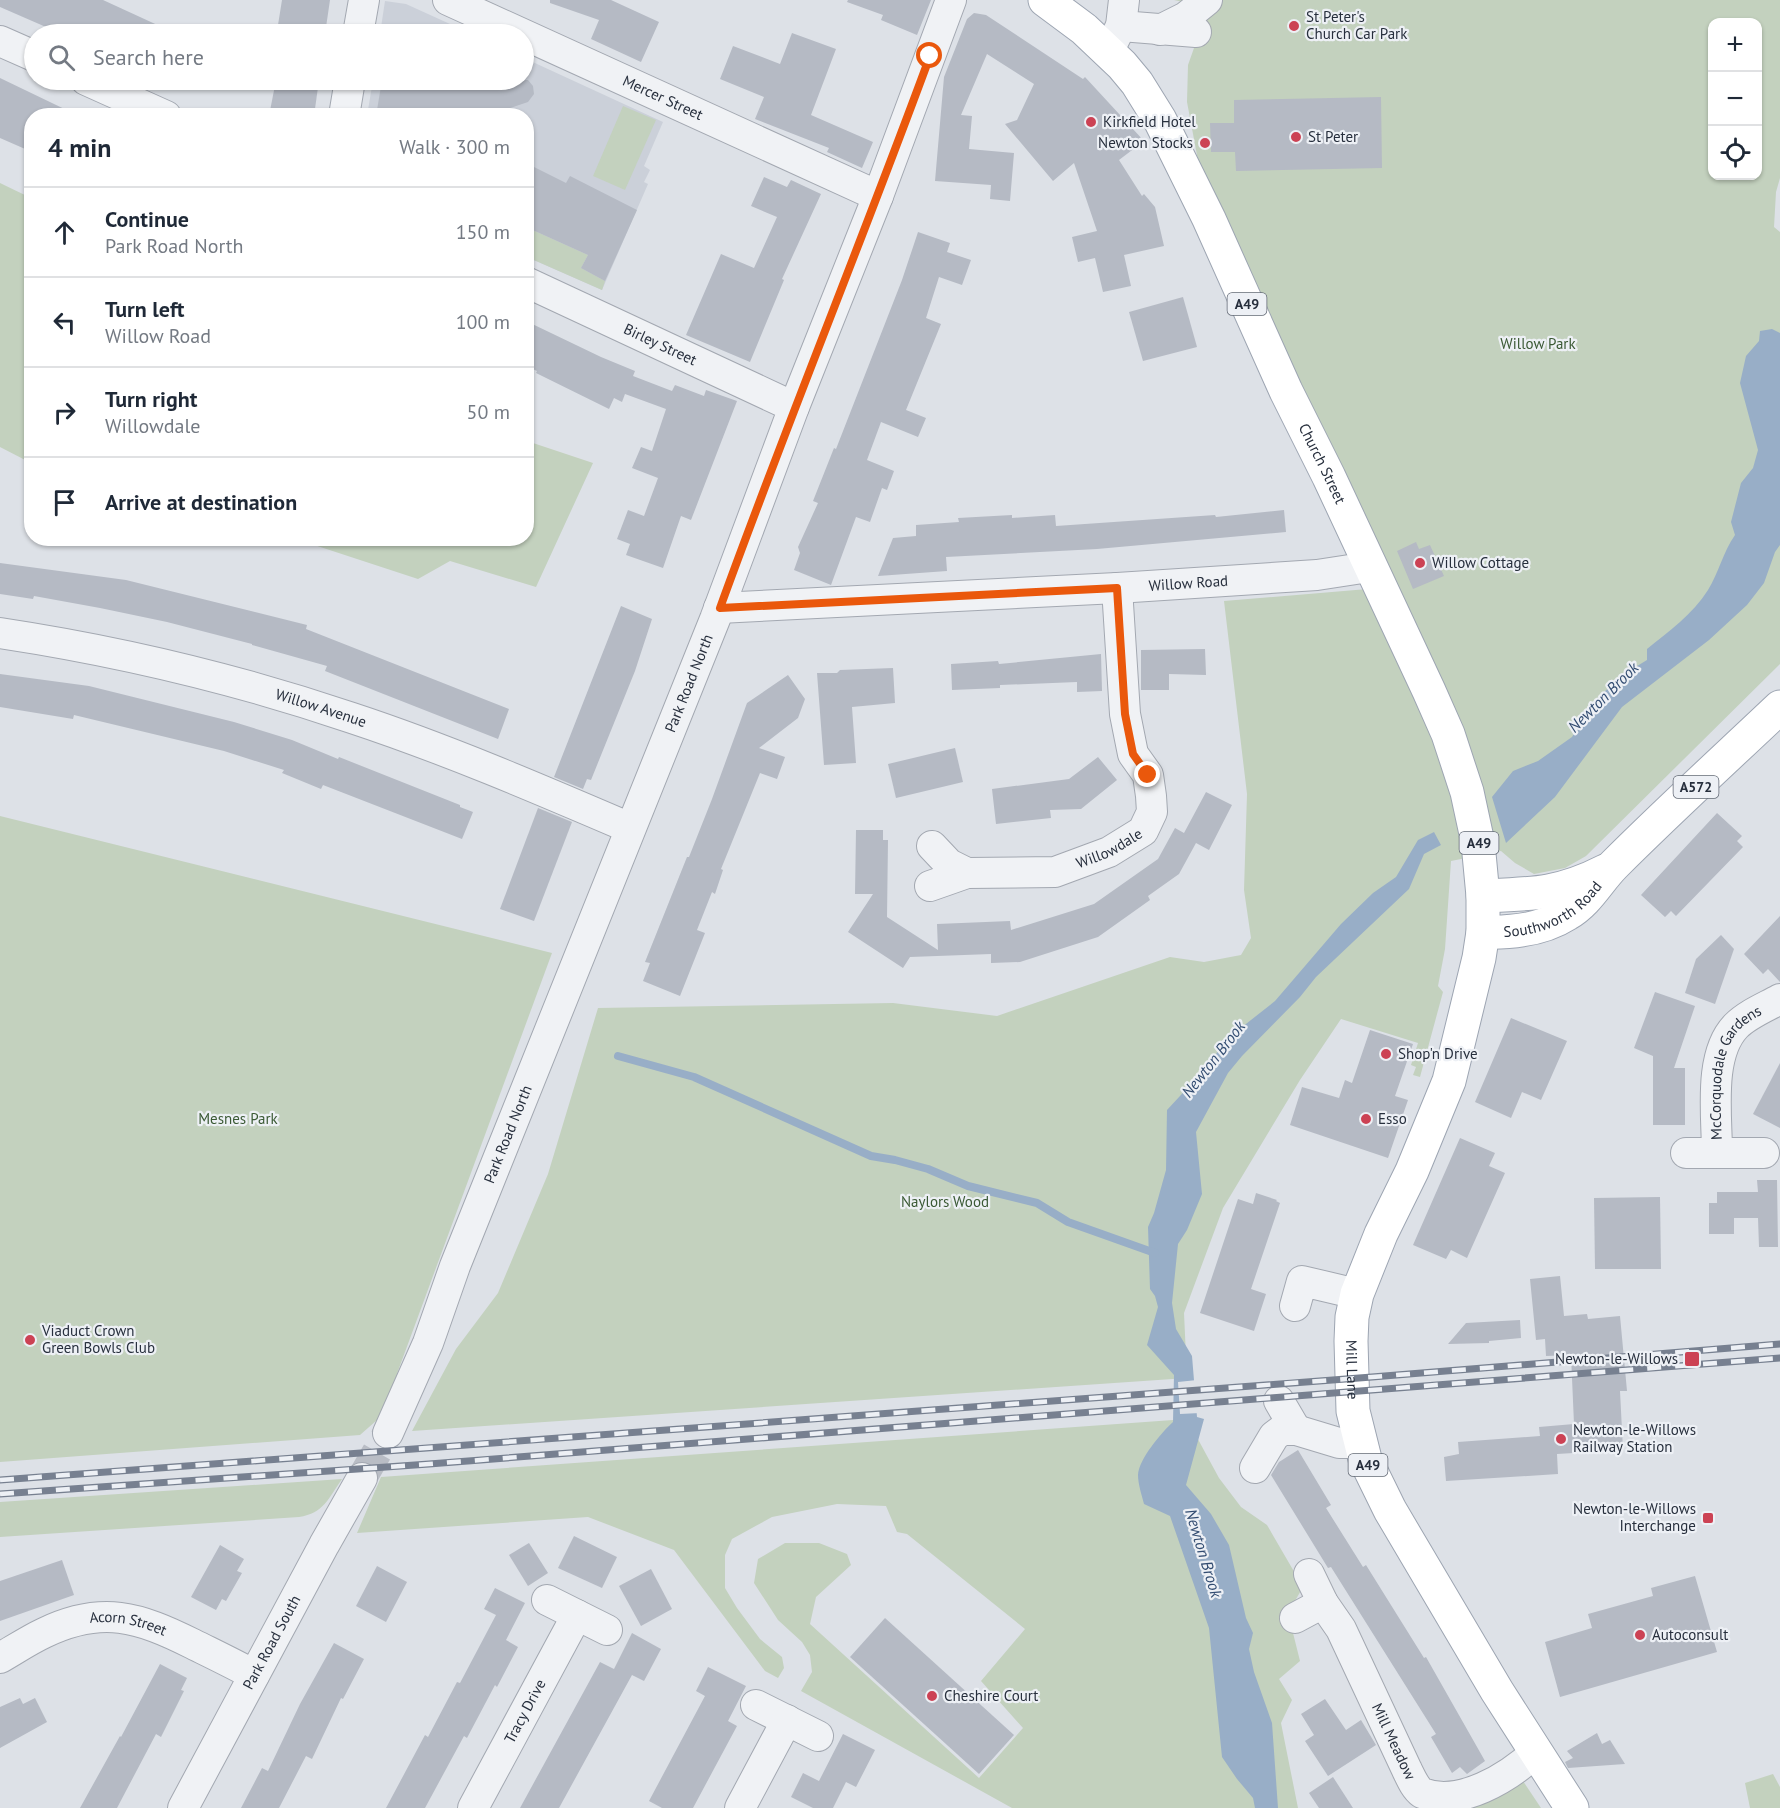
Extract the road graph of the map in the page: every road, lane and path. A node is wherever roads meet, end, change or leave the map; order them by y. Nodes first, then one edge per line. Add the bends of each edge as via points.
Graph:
1 (364, 0) edge
2 (448, 0) edge
3 (951, 0) edge
4 (1045, 0) edge
5 (1207, 0) edge
6 (360, 24) edge
7 (501, 24) edge
8 (1118, 26) edge
9 (1160, 30) junction
10 (1196, 32) dead end
11 (534, 39) edge
12 (0, 41) edge
13 (24, 52) edge
14 (108, 90) edge
15 (348, 90) edge
16 (148, 108) edge
17 (345, 108) edge
18 (878, 196) junction
19 (534, 286) edge
20 (794, 407) junction
21 (1370, 567) junction
22 (1117, 588) junction
23 (720, 608) junction
24 (0, 633) edge
25 (1780, 706) edge
26 (630, 828) junction
27 (932, 846) dead end
28 (1611, 867) junction
29 (968, 873) junction
30 (930, 886) dead end
31 (1483, 896) junction
32 (1483, 932) junction
33 (1780, 999) edge
34 (1686, 1153) dead end
35 (1717, 1153) junction
36 (1764, 1153) dead end
37 (1302, 1282) dead end
38 (1357, 1294) junction
39 (1278, 1401) dead end
40 (1293, 1429) junction
41 (388, 1433) tunnel mouth
42 (1360, 1443) junction
43 (1255, 1468) dead end
44 (362, 1478) tunnel mouth
45 (1309, 1574) dead end
46 (548, 1600) dead end
47 (1323, 1603) junction
48 (577, 1615) junction
49 (1294, 1618) dead end
50 (607, 1630) dead end
51 (0, 1658) edge
52 (254, 1675) junction
53 (756, 1705) dead end
54 (787, 1720) junction
55 (818, 1736) dead end
56 (1536, 1752) junction
57 (183, 1808) edge
58 (474, 1808) edge
59 (740, 1808) edge
60 (1572, 1808) edge

1 - 6 street
2 - 7 street, Mercer Street
3 - 18 street, Park Road North
4 - 8 main road, A49 via 1084,29
5 - 9 street via 1186,17
8 - 9 street
8 - 21 main road, Church Street / A49 via 1137,83 1160,120 1209,219
9 - 10 street
11 - 18 street, Mercer Street
12 - 13 street
14 - 16 street
15 - 17 street
18 - 20 street, Park Road North
19 - 20 street, Birley Street
20 - 23 street, Park Road North
21 - 22 street, Willow Road via 1317,575
21 - 31 main road, Church Street / A49 via 1448,734 1467,792 1478,843
22 - 23 street, Willow Road
22 - 29 street, Willowdale via 1125,714 1133,754 1148,775 1151,796 1152,812 1143,831 1109,852 1054,872
23 - 26 street, Park Road North
24 - 26 street, Willow Avenue via 64,642 201,672 352,718
25 - 28 main road, Southworth Road / A572
26 - 41 street, Park Road North
27 - 29 street via 949,864
28 - 31 main road, Southworth Road / A572 via 1555,891
28 - 32 main road, Southworth Road / A572 via 1569,914 1521,931
29 - 30 street, Willowdale
31 - 32 main road, Mill Lane / A49
32 - 38 main road, Mill Lane / A49 via 1449,1081
33 - 35 street, McCorquodale Gardens via 1747,1018 1727,1040 1716,1074
34 - 35 street
35 - 36 street, McCorquodale Gardens
37 - 38 street
38 - 42 main road, Mill Lane / A49 via 1351,1341 1353,1411
39 - 40 street
40 - 42 street via 1339,1443
40 - 43 street via 1274,1436
42 - 56 main road, Mill Lane / A49 via 1390,1510
44 - 52 street, Park Road South
45 - 47 street, Mill Meadow
46 - 48 street
47 - 49 street
47 - 56 street, Mill Meadow via 1341,1629 1407,1770 1422,1793 1445,1802 1470,1799 1498,1784
48 - 50 street
48 - 58 street, Tracy Drive
51 - 52 street, Acorn Street via 52,1630 85,1619 113,1616 145,1622
52 - 57 street, Park Road South
53 - 54 street
54 - 55 street
54 - 59 street
56 - 60 main road, Mill Lane / A49

